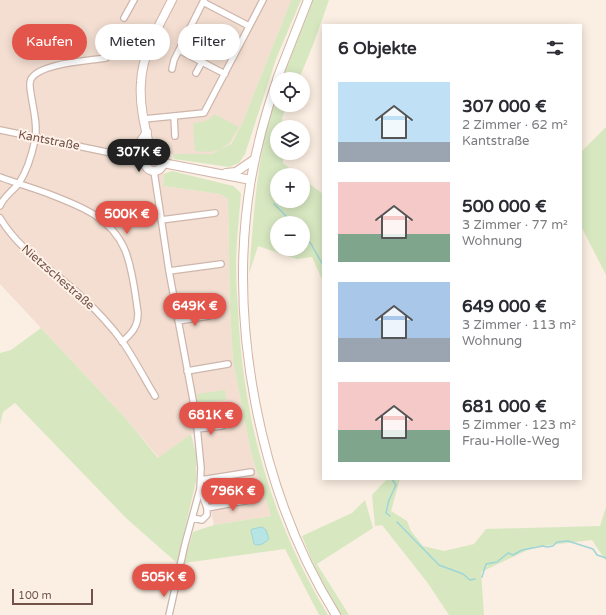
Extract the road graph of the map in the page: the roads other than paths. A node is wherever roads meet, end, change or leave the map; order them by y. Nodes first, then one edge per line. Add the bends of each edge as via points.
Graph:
1 (134, 0) edge
2 (172, 0) edge
3 (263, 0) edge
4 (308, 0) edge
5 (204, 1) edge
6 (124, 18) dead end
7 (192, 24) edge
8 (249, 26) junction
9 (178, 53) edge
10 (95, 60) edge
11 (198, 60) edge
12 (202, 62) junction
13 (172, 69) dead end
14 (280, 72) edge
15 (196, 73) dead end
16 (225, 74) junction
17 (270, 103) edge
18 (174, 116) junction
19 (144, 119) junction
20 (0, 130) edge
21 (147, 132) junction
22 (175, 136) dead end
23 (35, 138) junction
24 (151, 153) junction
25 (125, 156) junction
26 (255, 159) junction
27 (145, 160) junction
28 (163, 162) junction
29 (154, 171) junction
30 (221, 174) junction
31 (0, 177) edge
32 (251, 180) junction
33 (19, 183) junction
34 (0, 206) edge
35 (215, 213) dead end
36 (0, 218) edge
37 (161, 220) junction
38 (220, 264) dead end
39 (169, 270) junction
40 (209, 316) dead end
41 (178, 321) junction
42 (122, 342) junction
43 (228, 364) dead end
44 (187, 371) junction
45 (155, 396) dead end
46 (222, 426) dead end
47 (197, 429) junction
48 (251, 472) dead end
49 (201, 480) junction
50 (200, 489) junction
51 (256, 499) dead end
52 (207, 508) junction
53 (192, 518) junction
54 (169, 615) edge
55 (336, 615) edge

1 - 6 street
2 - 19 main road via 144,63 140,93
3 - 8 street
4 - 14 main road
5 - 7 street
5 - 8 street
8 - 16 street
9 - 13 street
10 - 23 street via 53,66 35,74 30,80
11 - 12 street
12 - 15 street
12 - 16 street
16 - 18 street via 204,113
17 - 26 main road
18 - 19 street
18 - 22 street
19 - 21 main road
20 - 23 street, Kantstraße
21 - 24 main road
21 - 25 main road via 137,147
23 - 25 street, Kantstraße
23 - 33 street via 25,173
24 - 27 main road
24 - 28 main road via 160,155
25 - 27 street, Kantstraße
26 - 30 main road via 236,172
26 - 32 main road
27 - 29 main road via 148,168
28 - 29 main road via 161,168
28 - 30 main road
29 - 37 street
30 - 32 main road
31 - 33 street
32 - 55 main road via 243,267 247,347 255,401 283,505 302,550
33 - 34 street
33 - 42 street via 88,210 118,236 129,262 138,313 136,328
35 - 37 street
36 - 42 street, Nietzschestraße via 19,244 83,297
37 - 39 street
38 - 39 street
39 - 41 street
40 - 41 street
41 - 44 street
42 - 45 street, Nietzschestraße
43 - 44 street
44 - 47 street
46 - 47 street
47 - 49 street
48 - 49 street
49 - 50 street
50 - 52 street
50 - 53 street
51 - 52 street
52 - 53 street via 206,518
53 - 54 street

